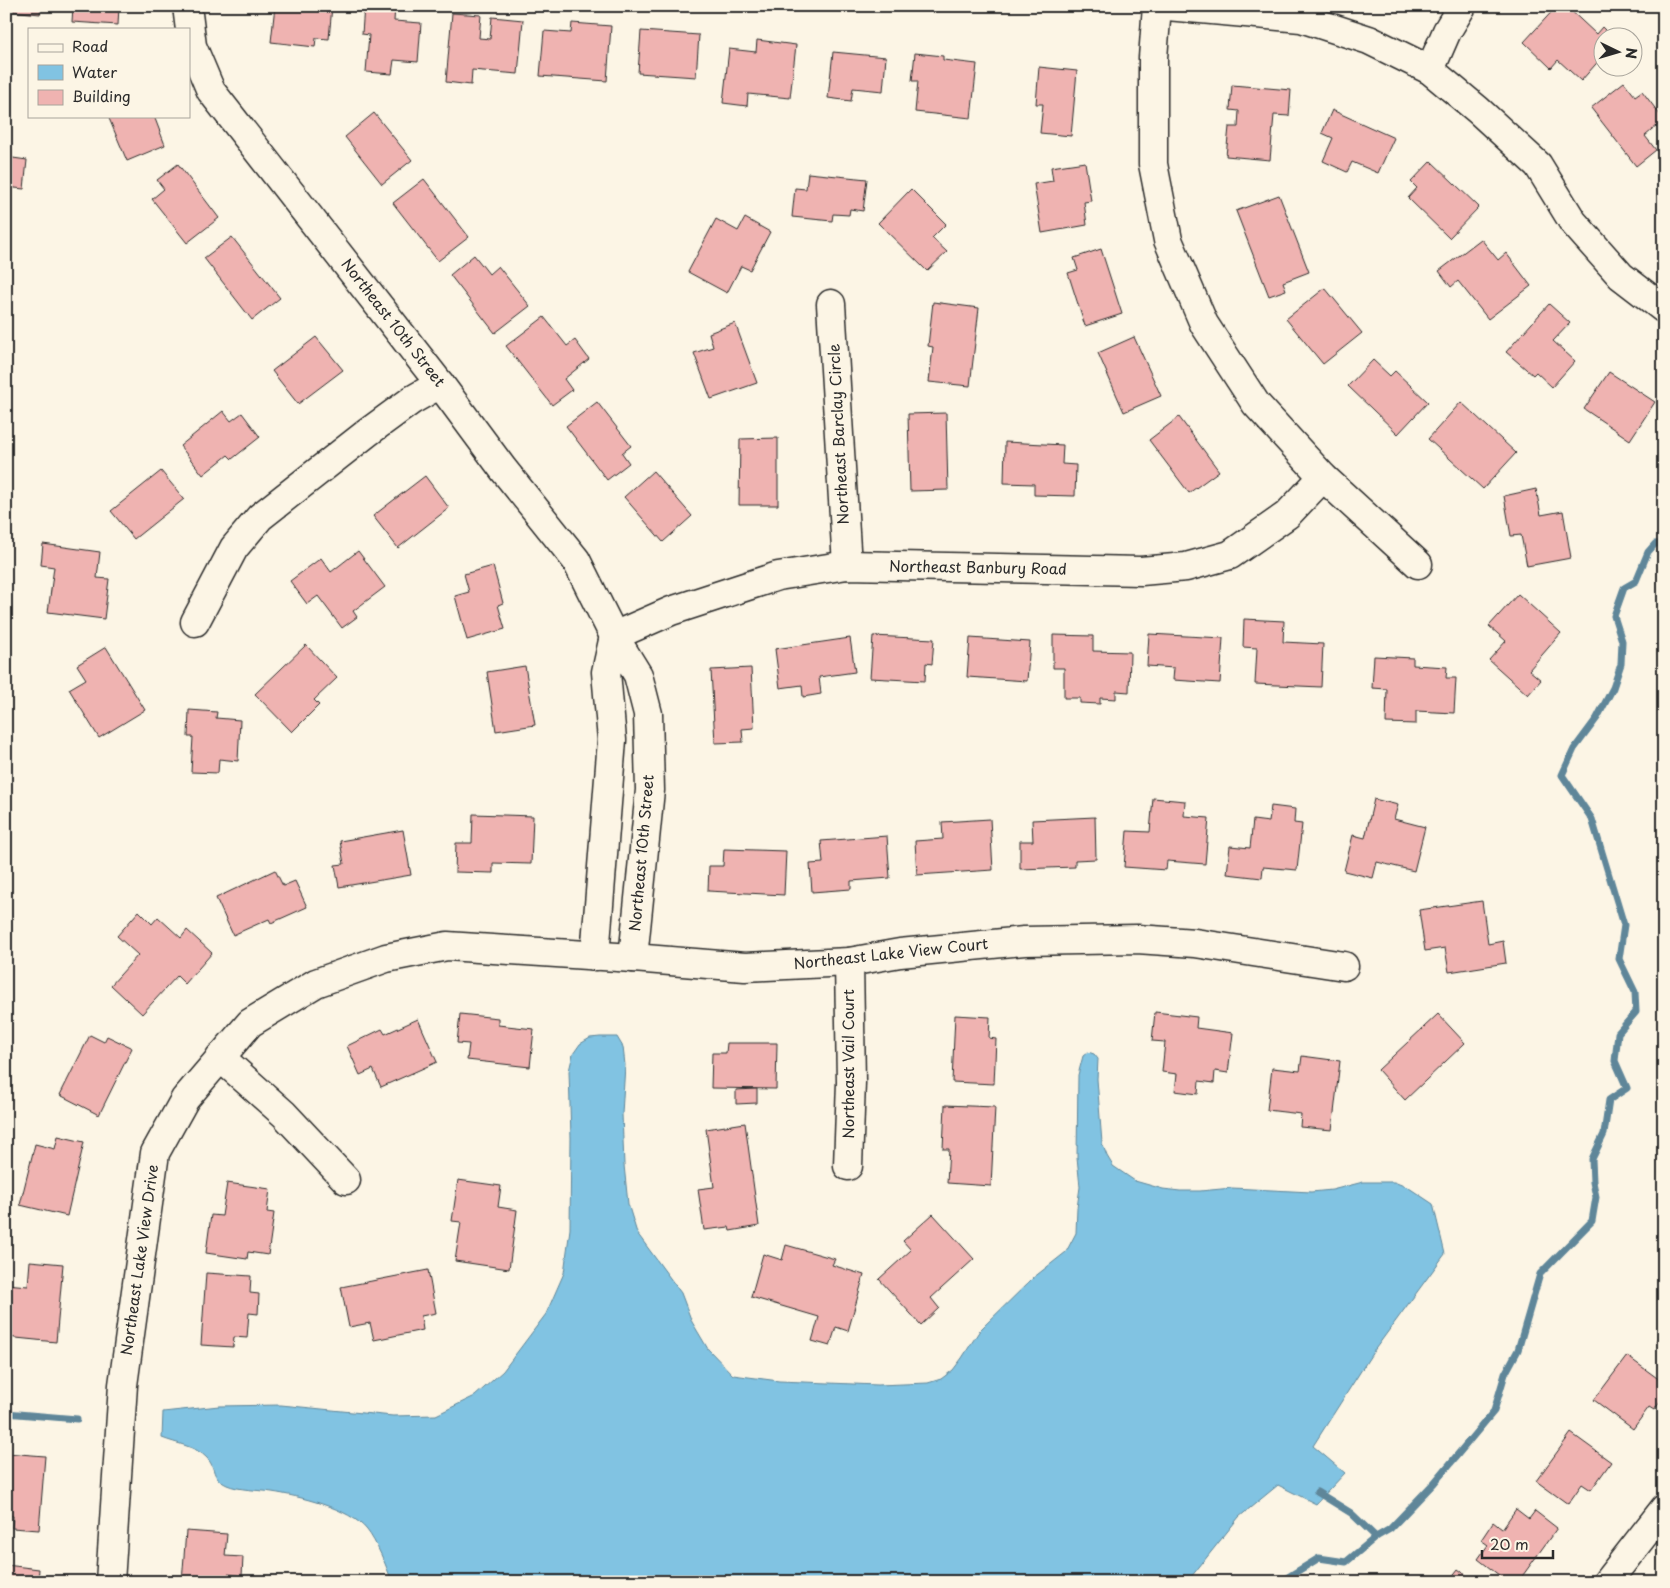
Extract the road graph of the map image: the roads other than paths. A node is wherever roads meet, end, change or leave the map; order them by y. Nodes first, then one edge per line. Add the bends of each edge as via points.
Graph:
1 (187, 6) edge
2 (1157, 6) edge
3 (1167, 6) edge
4 (1462, 6) edge
5 (190, 28) edge
6 (190, 30) edge
7 (1430, 70) junction
8 (831, 304) dead end
9 (1664, 309) edge
10 (440, 384) junction
11 (1323, 477) junction
12 (1418, 564) dead end
13 (847, 565) junction
14 (195, 622) dead end
15 (614, 636) junction
16 (407, 954) joint
17 (595, 956) junction
18 (633, 958) junction
19 (849, 962) junction
20 (1344, 966) dead end
21 (220, 1057) junction
22 (848, 1166) dead end
23 (346, 1180) dead end
24 (1664, 1509) edge
25 (1610, 1581) edge
26 (110, 1582) edge

1 - 5 street, Northeast 10th Street
2 - 11 street via 1153,58 1153,164 1168,240 1204,324 1256,404
3 - 7 street via 1301,18 1368,40
4 - 7 street
6 - 10 street, Northeast 10th Street via 192,46 211,91
7 - 9 street via 1538,165 1573,222 1621,276
8 - 13 street, Northeast Barclay Circle
10 - 14 street via 366,433 260,517 234,548
10 - 15 street, Northeast 10th Street via 576,560
11 - 12 street
11 - 13 street, Northeast Banbury Road via 1287,515 1230,555 1186,567 1141,571
13 - 15 street, Northeast Banbury Road via 778,576 671,611
15 - 17 street via 606,672 612,740
15 - 18 street, Northeast 10th Street via 638,675 648,714 650,790
16 - 17 street, Northeast Lake View Court via 446,946
16 - 21 street, Northeast Lake View Drive via 386,958 316,983 250,1023
17 - 18 street, Northeast Lake View Court
18 - 19 street, Northeast Lake View Court via 745,967
19 - 20 street, Northeast Lake View Court via 900,953 1024,941 1138,939 1195,943
19 - 22 street, Northeast Vail Court via 851,1082
21 - 23 street via 284,1114
21 - 26 street, Northeast Lake View Drive via 185,1099 155,1153 123,1385
24 - 25 street

